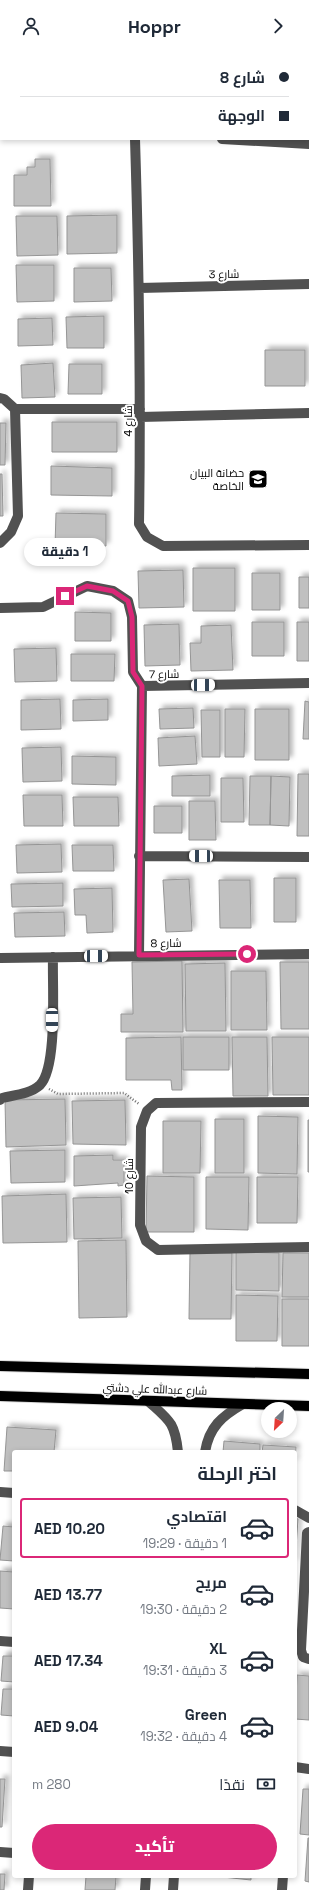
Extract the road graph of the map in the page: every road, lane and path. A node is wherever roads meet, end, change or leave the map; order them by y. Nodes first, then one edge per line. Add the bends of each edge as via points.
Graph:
1 (135, 140) edge
2 (250, 140) edge
3 (307, 142) edge
4 (309, 284) edge
5 (139, 288) junction
6 (0, 398) edge
7 (15, 409) junction
8 (140, 413) junction
9 (309, 413) edge
10 (0, 543) edge
11 (309, 545) edge
12 (0, 608) edge
13 (309, 683) edge
14 (142, 686) junction
15 (139, 856) junction
16 (309, 857) edge
17 (309, 954) edge
18 (139, 955) junction
19 (52, 957) junction
20 (0, 958) edge
21 (40, 1084) junction
22 (0, 1100) edge
23 (309, 1102) edge
24 (147, 1111) junction
25 (309, 1247) edge
26 (0, 1367) edge
27 (309, 1374) edge
28 (0, 1396) edge
29 (148, 1401) junction
30 (243, 1404) junction
31 (309, 1406) edge
32 (178, 1450) edge
33 (206, 1450) edge
34 (0, 1492) edge
35 (12, 1493) edge
36 (297, 1511) edge
37 (309, 1518) edge
38 (309, 1532) edge
39 (0, 1640) edge
40 (12, 1642) edge
41 (309, 1659) edge
42 (0, 1751) edge
43 (12, 1752) edge
44 (297, 1768) edge
45 (309, 1768) edge
46 (0, 1852) edge
47 (12, 1853) edge
48 (29, 1878) edge
49 (146, 1878) edge
50 (174, 1878) edge
51 (283, 1878) edge
52 (28, 1890) edge
53 (145, 1890) edge
54 (173, 1890) edge
55 (282, 1890) edge

1 - 5 street, شارع 4
2 - 3 street
4 - 5 street, شارع 3
5 - 8 street, شارع 4
6 - 7 street
7 - 8 street
7 - 10 street via 18,516 11,532
8 - 9 street
8 - 11 street, شارع 4 via 138,524 147,538 163,546
12 - 14 street via 43,607 87,586 113,591 128,601 132,617 133,672
13 - 14 street, شارع 7
14 - 15 street, شارع 7
15 - 16 street
15 - 18 street, شارع 7
17 - 18 street, شارع 8
18 - 19 street, شارع 8
19 - 20 street, شارع 8
19 - 21 street via 51,1059 47,1074
21 - 22 street via 30,1092
21 - 24 path via 58,1094 124,1093
23 - 24 street via 156,1103
24 - 25 street, شارع 10 via 141,1127 140,1225 146,1241 158,1250
26 - 27 main road, شارع عبدالله علي دشتي
28 - 29 main road, شارع عبدالله علي دشتي
29 - 30 main road, شارع عبدالله علي دشتي
29 - 32 street via 171,1421
30 - 31 main road, شارع عبدالله علي دشتي
30 - 33 street via 225,1414 211,1432
34 - 35 street
36 - 37 street
38 - 41 street via 301,1650 303,1657
39 - 40 street
42 - 43 street
44 - 45 street
46 - 47 street
48 - 52 street
49 - 53 street
50 - 54 street
51 - 55 street

